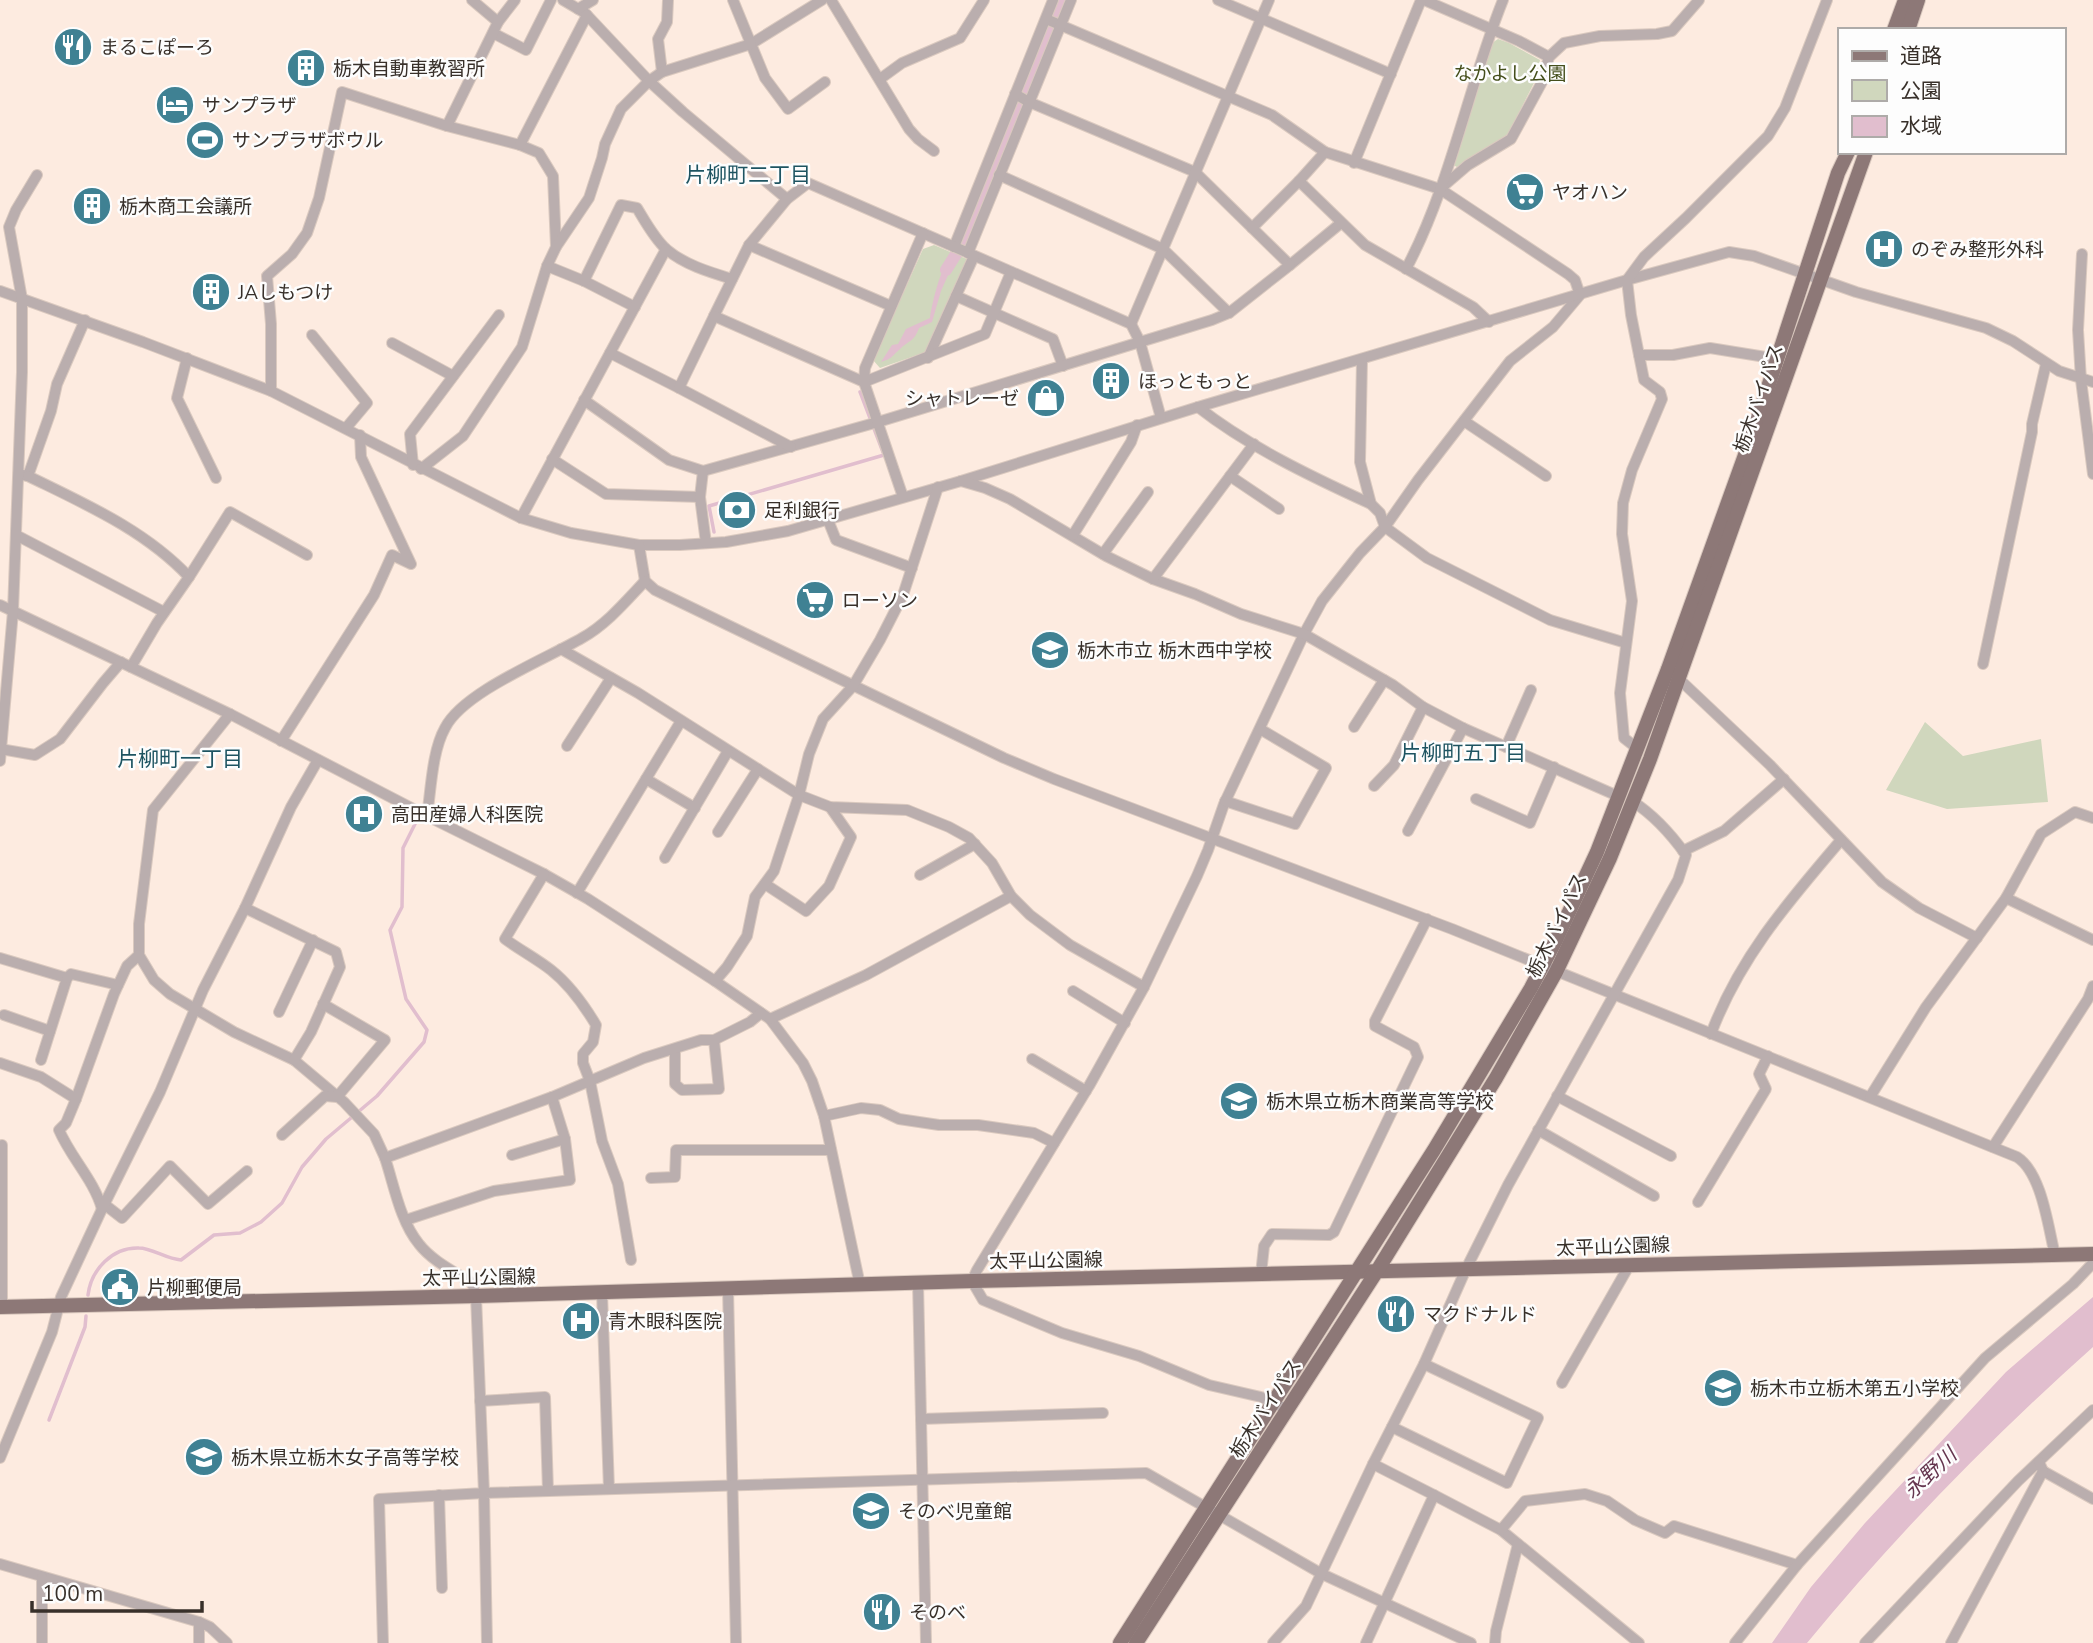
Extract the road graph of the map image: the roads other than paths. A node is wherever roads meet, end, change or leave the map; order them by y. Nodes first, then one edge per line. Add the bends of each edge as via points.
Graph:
1 (472, 0) edge
2 (515, 0) edge
3 (551, 0) edge
4 (563, 0) edge
5 (593, 0) edge
6 (668, 0) edge
7 (733, 0) edge
8 (822, 0) edge
9 (831, 0) edge
10 (984, 0) edge
11 (1053, 0) edge
12 (1070, 0) edge
13 (1217, 0) edge
14 (1269, 0) edge
15 (1422, 0) edge
16 (1503, 0) edge
17 (1699, 0) edge
18 (1827, 0) edge
19 (1905, 0) edge
20 (1918, 0) edge
21 (583, 12) junction
22 (1261, 18) junction
23 (1046, 19) junction
24 (1061, 25) junction
25 (495, 27) junction
26 (1895, 28) edge
27 (1909, 28) edge
28 (1491, 29) junction
29 (751, 44) junction
30 (1549, 57) junction
31 (663, 72) junction
32 (1391, 75) junction
33 (880, 79) junction
34 (649, 81) junction
35 (825, 82) dead end
36 (1015, 94) junction
37 (1227, 96) junction
38 (1029, 102) junction
39 (447, 126) junction
40 (520, 145) junction
41 (934, 151) dead end
42 (1325, 152) junction
43 (1847, 154) edge
44 (1865, 154) edge
45 (1354, 163) junction
46 (1195, 172) junction
47 (37, 175) dead end
48 (999, 175) junction
49 (1300, 181) junction
50 (1440, 189) junction
51 (787, 199) junction
52 (1341, 223) junction
53 (1252, 228) junction
54 (923, 233) junction
55 (749, 245) junction
56 (556, 247) junction
57 (954, 247) junction
58 (666, 249) junction
59 (1163, 249) junction
60 (971, 254) junction
61 (2082, 254) dead end
62 (1290, 265) junction
63 (547, 266) junction
64 (1406, 270) junction
65 (1012, 272) junction
66 (1805, 275) junction
67 (732, 279) junction
68 (1627, 280) junction
69 (584, 281) junction
70 (1819, 281) junction
71 (0, 291) edge
72 (1580, 295) junction
73 (956, 296) junction
74 (22, 299) junction
75 (891, 306) junction
76 (635, 307) junction
77 (994, 313) junction
78 (1229, 313) junction
79 (499, 314) dead end
80 (714, 316) junction
81 (85, 320) junction
82 (1489, 322) junction
83 (1131, 324) junction
84 (312, 335) dead end
85 (1140, 342) junction
86 (392, 343) dead end
87 (610, 353) junction
88 (1639, 355) junction
89 (187, 358) junction
90 (928, 358) junction
91 (1362, 359) junction
92 (1778, 359) junction
93 (2046, 364) junction
94 (1063, 366) junction
95 (453, 376) junction
96 (2088, 381) edge
97 (864, 382) junction
98 (679, 388) junction
99 (271, 391) junction
100 (584, 400) junction
101 (1198, 407) junction
102 (1161, 418) junction
103 (1464, 421) junction
104 (878, 422) junction
105 (1137, 425) junction
106 (346, 428) junction
107 (360, 435) junction
108 (1254, 444) junction
109 (791, 447) junction
110 (552, 459) junction
111 (417, 467) junction
112 (702, 471) junction
113 (2093, 474) edge
114 (23, 476) junction
115 (1230, 476) junction
116 (1546, 476) dead end
117 (216, 478) dead end
118 (961, 481) junction
119 (938, 487) junction
120 (1148, 492) dead end
121 (903, 497) junction
122 (701, 498) junction
123 (1371, 504) junction
124 (1279, 509) dead end
125 (521, 518) junction
126 (828, 520) junction
127 (1385, 527) junction
128 (16, 535) junction
129 (1073, 535) junction
130 (706, 543) junction
131 (639, 545) junction
132 (1102, 554) junction
133 (307, 555) dead end
134 (912, 569) junction
135 (189, 577) junction
136 (1153, 579) junction
137 (645, 581) junction
138 (0, 605) edge
139 (13, 611) junction
140 (164, 612) junction
141 (1304, 634) junction
142 (1626, 643) junction
143 (561, 649) junction
144 (1983, 664) dead end
145 (126, 665) junction
146 (611, 678) junction
147 (1679, 679) junction
148 (1384, 680) junction
149 (853, 686) junction
150 (1531, 690) dead end
151 (1423, 707) junction
152 (230, 714) junction
153 (681, 721) junction
154 (1354, 727) dead end
155 (1463, 728) junction
156 (1260, 729) junction
157 (281, 741) junction
158 (567, 746) dead end
159 (1506, 747) junction
160 (0, 749) edge
161 (1638, 749) junction
162 (729, 751) junction
163 (318, 760) junction
164 (0, 761) edge
165 (1554, 767) junction
166 (758, 769) junction
167 (646, 779) junction
168 (1784, 779) junction
169 (1374, 786) dead end
170 (799, 794) junction
171 (1476, 799) dead end
172 (1626, 799) junction
173 (1225, 801) junction
174 (830, 807) junction
175 (695, 808) junction
176 (427, 817) junction
177 (2093, 818) edge
178 (1408, 831) dead end
179 (718, 832) dead end
180 (1212, 839) junction
181 (1840, 840) junction
182 (975, 844) junction
183 (1683, 851) junction
184 (665, 858) dead end
185 (544, 874) junction
186 (920, 875) dead end
187 (765, 884) junction
188 (577, 893) junction
189 (1012, 896) junction
190 (2006, 898) junction
191 (245, 908) junction
192 (1427, 919) junction
193 (1977, 938) junction
194 (313, 940) junction
195 (2093, 940) edge
196 (139, 955) junction
197 (0, 958) edge
198 (1550, 970) junction
199 (67, 978) junction
200 (715, 981) junction
201 (118, 985) junction
202 (2093, 986) edge
203 (1144, 987) junction
204 (1073, 991) dead end
205 (1613, 994) junction
206 (323, 1004) junction
207 (195, 1007) junction
208 (279, 1012) dead end
209 (4, 1015) dead end
210 (766, 1016) junction
211 (1125, 1023) junction
212 (50, 1031) junction
213 (1711, 1034) junction
214 (714, 1040) junction
215 (675, 1049) junction
216 (1768, 1056) junction
217 (1032, 1059) dead end
218 (41, 1060) dead end
219 (294, 1060) junction
220 (0, 1063) edge
221 (590, 1081) junction
222 (1086, 1091) junction
223 (1557, 1096) junction
224 (337, 1097) junction
225 (552, 1097) junction
226 (1870, 1097) junction
227 (76, 1099) junction
228 (824, 1116) junction
229 (1538, 1130) junction
230 (282, 1135) dead end
231 (565, 1139) junction
232 (1054, 1143) junction
233 (2, 1145) edge
234 (1993, 1147) junction
235 (831, 1150) junction
236 (512, 1154) dead end
237 (1671, 1156) dead end
238 (385, 1158) junction
239 (247, 1171) dead end
240 (651, 1178) dead end
241 (1654, 1196) dead end
242 (1698, 1202) dead end
243 (103, 1206) junction
244 (405, 1220) junction
245 (2093, 1254) edge
246 (2055, 1255) junction
247 (631, 1260) dead end
248 (2093, 1263) edge
249 (1630, 1264) junction
250 (1466, 1269) junction
251 (1377, 1271) junction
252 (1357, 1272) junction
253 (1261, 1274) junction
254 (972, 1281) junction
255 (918, 1283) junction
256 (860, 1285) junction
257 (728, 1289) junction
258 (602, 1293) junction
259 (476, 1296) junction
260 (1, 1307) edge
261 (57, 1307) junction
262 (1424, 1364) junction
263 (1563, 1383) dead end
264 (480, 1401) junction
265 (1280, 1406) junction
266 (2093, 1410) edge
267 (1103, 1413) dead end
268 (921, 1419) junction
269 (1392, 1427) junction
270 (0, 1458) edge
271 (1373, 1465) junction
272 (2041, 1466) junction
273 (922, 1481) junction
274 (733, 1486) junction
275 (609, 1489) junction
276 (548, 1491) junction
277 (484, 1493) junction
278 (439, 1495) junction
279 (1434, 1495) junction
280 (2093, 1499) edge
281 (1213, 1511) junction
282 (1501, 1530) junction
283 (1518, 1544) junction
284 (0, 1564) edge
285 (1797, 1566) junction
286 (1322, 1574) junction
287 (42, 1578) junction
288 (442, 1588) dead end
289 (1384, 1602) junction
290 (199, 1622) junction
291 (42, 1643) edge
292 (199, 1643) edge
293 (227, 1643) edge
294 (383, 1643) edge
295 (487, 1643) edge
296 (736, 1643) edge
297 (926, 1643) edge
298 (1120, 1643) edge
299 (1136, 1643) edge
300 (1273, 1643) edge
301 (1366, 1643) edge
302 (1471, 1643) edge
303 (1495, 1643) edge
304 (1639, 1643) edge
305 (1735, 1643) edge
306 (1866, 1643) edge
307 (1951, 1643) edge

1 - 25 street
2 - 25 street
3 - 25 street via 526,50
4 - 21 street
5 - 21 street
6 - 31 street via 667,22 657,39
7 - 29 street
8 - 29 street
9 - 33 street
10 - 33 street via 960,38
11 - 23 street
12 - 24 street
13 - 22 street
14 - 22 street
15 - 28 street
15 - 32 street
16 - 28 street
17 - 30 street via 1672,31 1564,43
18 - 68 street via 1785,108 1768,136 1644,257
19 - 26 main road
20 - 27 main road
21 - 34 street
21 - 40 street
22 - 32 street
22 - 37 street
23 - 24 street
23 - 36 street
24 - 37 street
24 - 38 street
25 - 39 street
28 - 30 street
28 - 50 street
29 - 31 street
29 - 35 street via 765,78 788,109
30 - 50 street via 1542,82 1511,139 1468,164
31 - 34 street
32 - 45 street
33 - 41 street via 909,130
34 - 51 street
34 - 56 street via 621,109 589,198
36 - 38 street
36 - 57 street
37 - 42 street via 1279,119
37 - 46 street
38 - 46 street
38 - 48 street
39 - 40 street
39 - 99 street via 342,92 307,233 267,276
40 - 56 street via 539,153 553,176
42 - 45 street
42 - 49 street
43 - 66 main road, 栃木バイパス
44 - 70 main road, 栃木バイパス
45 - 50 street
46 - 53 street
46 - 59 street
47 - 74 street via 9,227
48 - 59 street
48 - 60 street
49 - 52 street
49 - 53 street
50 - 64 street
50 - 72 street via 1568,274
51 - 54 street via 808,183
51 - 55 street
52 - 62 street
52 - 64 street via 1365,245
53 - 62 street
54 - 57 street
54 - 75 street
55 - 67 street
55 - 75 street
56 - 63 street
57 - 60 street
58 - 67 street via 699,269
58 - 69 street via 637,208 621,205
58 - 76 street
59 - 78 street
59 - 83 street
60 - 65 street
60 - 73 street
61 - 96 street via 2078,330
62 - 78 street
63 - 69 street
63 - 111 street via 522,347 463,436
64 - 82 street via 1473,307
65 - 77 street
65 - 83 street
66 - 68 street via 1729,252
66 - 70 street
66 - 92 main road, 栃木バイパス
67 - 80 street
68 - 72 street
68 - 88 street
69 - 76 street
70 - 93 street via 1986,328
70 - 147 main road, 栃木バイパス
71 - 74 street
72 - 82 street
72 - 103 street via 1553,327 1510,361
73 - 77 street
73 - 90 street
74 - 81 street
74 - 114 street
75 - 97 street via 865,368
76 - 87 street
77 - 90 street via 985,334
77 - 94 street via 1053,339
78 - 85 street
79 - 95 street
80 - 97 street
80 - 98 street
81 - 89 street
81 - 114 street
82 - 91 street
83 - 85 street
84 - 106 street via 367,403
85 - 94 street
85 - 102 street
86 - 95 street
87 - 98 street
87 - 100 street
88 - 92 street via 1710,348
88 - 142 street via 1644,380 1662,399 1622,503 1632,601
89 - 99 street
89 - 117 street via 177,398
90 - 97 street
91 - 101 street
91 - 123 street via 1360,462
92 - 161 main road, 栃木バイパス
93 - 96 street
93 - 144 street
94 - 104 street
95 - 111 street via 410,434
96 - 113 street
97 - 104 street
98 - 109 street
99 - 106 street
100 - 110 street
100 - 112 street via 669,460
101 - 102 street
101 - 108 street
102 - 105 street
103 - 116 street
103 - 127 street
104 - 109 street
104 - 121 street
105 - 118 street
105 - 129 street
106 - 107 street
107 - 111 street
107 - 157 street via 361,457 411,564 392,555 374,595
108 - 115 street
108 - 123 street
109 - 112 street
110 - 122 street via 606,494
110 - 125 street
111 - 125 street
112 - 122 street
114 - 128 street
114 - 135 street via 132,530
115 - 124 street
115 - 136 street
118 - 119 street
118 - 129 street via 1010,499
119 - 121 street
119 - 134 street
120 - 132 street
121 - 126 street
122 - 130 street
123 - 127 street
125 - 131 street
126 - 130 street via 750,539
126 - 134 street via 836,540
127 - 141 street via 1322,601
127 - 142 street via 1427,558 1528,610
128 - 139 street
128 - 140 street
129 - 132 street
130 - 131 street
131 - 137 street
132 - 136 street
133 - 135 street via 230,512
134 - 149 street via 903,595
135 - 140 street
136 - 141 street
137 - 143 street via 602,624
137 - 149 street via 670,598
138 - 139 street
139 - 145 street
139 - 160 street
140 - 145 street
141 - 148 street
141 - 156 street
142 - 161 street via 1620,693 1624,738
143 - 146 street
143 - 176 street via 453,714 438,747
145 - 152 street
145 - 160 street via 103,683 60,739 35,755
146 - 153 street
146 - 158 street
147 - 168 street
147 - 172 main road, 栃木バイパス
148 - 151 street
148 - 154 street
149 - 170 street via 823,719
149 - 180 street via 1016,763
150 - 159 street
151 - 155 street
151 - 169 street via 1394,765
152 - 157 street
152 - 196 street via 153,810
153 - 162 street
153 - 167 street
155 - 159 street
155 - 178 street
156 - 173 street
156 - 173 street via 1326,768 1295,824
157 - 163 street
159 - 165 street
160 - 164 street
161 - 172 main road, 栃木バイパス
162 - 166 street
162 - 175 street
163 - 176 street
163 - 191 street
165 - 171 street via 1530,823
165 - 172 street
166 - 170 street
166 - 179 street
167 - 175 street
167 - 188 street
168 - 181 street
168 - 183 street via 1724,831
170 - 174 street
170 - 187 street via 774,871
172 - 183 street via 1644,808
172 - 198 main road, 栃木バイパス via 1584,883
173 - 180 street
174 - 182 street via 907,810 949,827
174 - 187 street via 850,837 828,886 806,911
175 - 184 street
176 - 185 street
177 - 190 street via 2075,812 2041,834
180 - 192 street
180 - 203 street
181 - 193 street via 1882,882 1919,908
181 - 213 street via 1748,956
182 - 186 street
182 - 189 street
183 - 205 street via 1686,855 1678,880
185 - 188 street
185 - 221 street via 505,939 569,987 596,1026 593,1042 583,1054
187 - 200 street via 755,897 747,936
188 - 200 street
189 - 203 street via 1070,945
189 - 210 street via 866,975
190 - 193 street
190 - 195 street
191 - 194 street
191 - 207 street
192 - 198 street
192 - 253 street via 1375,1021 1375,1026 1414,1047 1418,1057 1334,1232 1272,1234 1264,1246
193 - 226 street via 1926,1007
194 - 206 street via 336,952 340,967
194 - 208 street
196 - 201 street via 127,966
196 - 207 street via 170,994
197 - 199 street
198 - 205 street
198 - 251 main road, 栃木バイパス via 1496,1078
198 - 252 main road, 栃木バイパス
199 - 201 street via 71,974
199 - 212 street
200 - 210 street
201 - 227 street
202 - 234 street
203 - 211 street
204 - 211 street
205 - 213 street
205 - 223 street
206 - 219 street
206 - 224 street via 385,1040
207 - 219 street via 234,1032
207 - 243 street via 160,1092
209 - 212 street
210 - 214 street
210 - 228 street via 803,1063
211 - 222 street
212 - 218 street
213 - 216 street
214 - 215 street
214 - 215 street via 719,1089 682,1090 675,1084
215 - 221 street
216 - 226 street
216 - 242 street via 1759,1074 1766,1089
217 - 222 street
219 - 224 street
220 - 227 street via 41,1077
221 - 225 street
221 - 247 street via 602,1141 618,1184
222 - 232 street
223 - 229 street
223 - 237 street
224 - 230 street via 325,1096
224 - 238 street via 374,1134
225 - 231 street
225 - 238 street
226 - 234 street
227 - 243 street via 59,1130
228 - 232 street via 861,1108 880,1110 899,1119 939,1125 1034,1133
228 - 235 street
229 - 241 street
229 - 250 street
231 - 236 street
231 - 244 street via 570,1180 494,1191
232 - 254 street
233 - 260 street
234 - 246 street via 2025,1162 2031,1171
235 - 240 street via 676,1150 675,1177
235 - 256 street
238 - 244 street
239 - 243 street via 208,1204 170,1166 122,1218
243 - 261 street
244 - 259 street via 419,1245 472,1283
245 - 246 main road, 太平山公園線
246 - 249 main road, 太平山公園線
248 - 285 street via 1985,1358
249 - 250 main road, 太平山公園線
249 - 263 street
250 - 251 main road, 太平山公園線
250 - 262 street
251 - 252 main road, 太平山公園線
251 - 265 main road, 栃木バイパス
252 - 253 main road, 太平山公園線
252 - 265 main road, 栃木バイパス
253 - 254 main road, 太平山公園線
254 - 255 main road, 太平山公園線
254 - 265 street via 983,1300 1062,1333
255 - 256 main road, 太平山公園線
255 - 268 street
256 - 257 main road, 太平山公園線
257 - 258 main road, 太平山公園線
257 - 274 street
258 - 259 main road, 太平山公園線
258 - 275 street
259 - 261 main road, 太平山公園線
259 - 264 street
260 - 261 main road, 太平山公園線
261 - 270 street via 52,1332
262 - 269 street
262 - 269 street via 1538,1418 1507,1483
264 - 276 street via 545,1397
264 - 277 street
265 - 281 main road, 栃木バイパス
266 - 272 street
267 - 268 street
268 - 273 street
269 - 271 street
271 - 279 street
271 - 286 street
272 - 280 street
272 - 306 street via 2018,1481
272 - 307 street
273 - 274 street
273 - 281 street via 1146,1473
273 - 297 street
274 - 275 street
274 - 296 street
275 - 276 street
276 - 277 street
277 - 278 street
277 - 295 street
278 - 288 street
278 - 294 street via 379,1499
279 - 282 street
279 - 289 street
281 - 286 street
281 - 298 main road, 栃木バイパス
281 - 299 main road, 栃木バイパス
282 - 283 street
282 - 285 street via 1525,1501 1585,1494 1608,1500 1635,1520 1665,1533 1674,1525
283 - 303 street
283 - 304 street
284 - 287 street
285 - 305 street
286 - 289 street
286 - 300 street via 1306,1606
287 - 290 street
287 - 291 street
289 - 301 street
289 - 302 street
290 - 292 street
290 - 293 street

